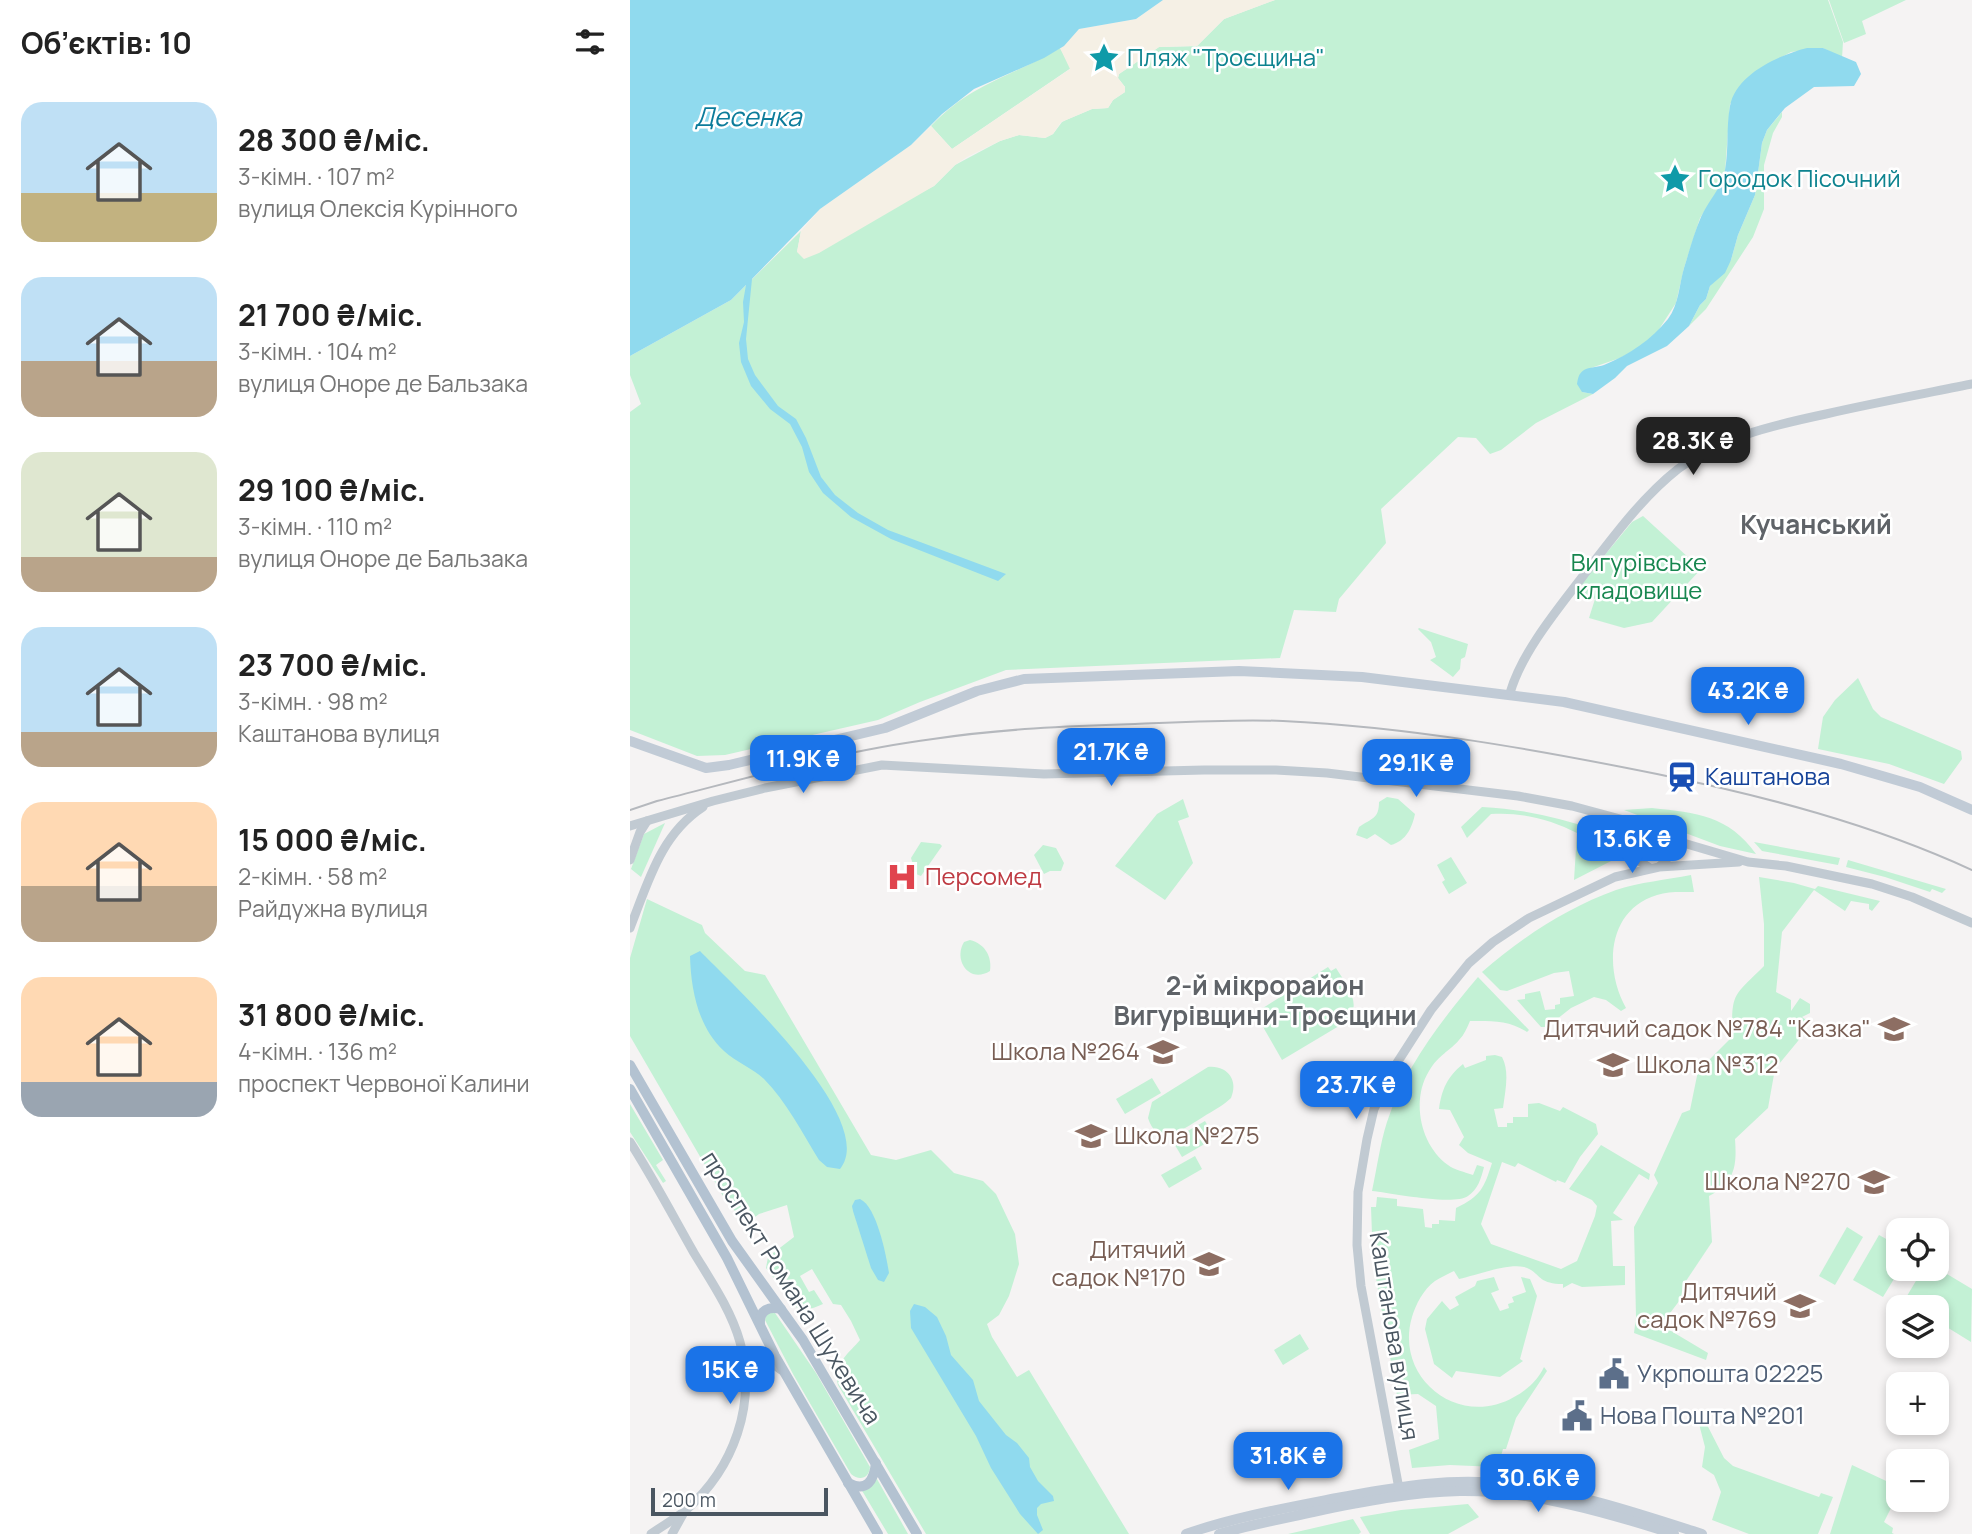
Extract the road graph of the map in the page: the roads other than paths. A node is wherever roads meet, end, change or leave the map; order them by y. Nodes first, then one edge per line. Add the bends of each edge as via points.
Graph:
1 (1972, 384) edge
2 (1510, 693) junction
3 (630, 741) edge
4 (713, 801) junction
5 (1972, 810) edge
6 (1593, 812) junction
7 (648, 820) junction
8 (630, 826) edge
9 (1657, 831) junction
10 (1635, 851) junction
11 (630, 860) edge
12 (1748, 862) junction
13 (1655, 867) junction
14 (1615, 877) junction
15 (1972, 923) edge
16 (630, 928) edge
17 (630, 1065) edge
18 (632, 1093) edge
19 (630, 1142) edge
20 (781, 1309) junction
21 (761, 1326) junction
22 (745, 1366) junction
23 (785, 1373) junction
24 (876, 1464) junction
25 (848, 1483) junction
26 (1400, 1492) junction
27 (684, 1511) junction
28 (651, 1534) edge
29 (672, 1534) edge
30 (878, 1534) edge
31 (917, 1534) edge
32 (1186, 1534) edge
33 (1219, 1534) edge
34 (1674, 1534) edge
35 (1702, 1534) edge

1 - 2 street via 1762,428 1696,457 1650,495 1588,570 1546,625
2 - 3 main road via 1362,677 1239,671 1024,679 977,691 885,728 729,765 706,768
2 - 5 main road via 1841,764 1920,788
4 - 6 street via 818,776 895,764 1044,774 1314,772 1518,796
4 - 7 street
4 - 16 street via 686,818 668,839
6 - 9 street
6 - 10 street via 1622,827
7 - 8 street
7 - 11 street
9 - 10 street via 1639,837
9 - 12 street
9 - 13 street via 1668,841 1671,852
10 - 13 street via 1641,864
10 - 14 street, Каштанова вулиця via 1629,866
12 - 13 street, Каштанова вулиця
12 - 15 street via 1872,884
13 - 14 street, Каштанова вулиця
14 - 26 street, Каштанова вулиця via 1529,918 1469,963 1409,1041 1374,1109 1358,1192 1357,1245
17 - 20 main road, проспект Романа Шухевича via 732,1241
18 - 21 main road, проспект Романа Шухевича
19 - 22 street via 726,1308
20 - 21 main road via 764,1310
20 - 24 main road, проспект Романа Шухевича
21 - 23 main road, проспект Романа Шухевича
22 - 23 street via 751,1356 761,1355
22 - 27 street via 745,1406 733,1444 711,1482
23 - 25 main road, проспект Романа Шухевича
24 - 25 main road via 867,1485
24 - 31 main road, проспект Романа Шухевича
25 - 30 main road, проспект Романа Шухевича
26 - 32 main road via 1279,1509
26 - 33 main road
26 - 34 main road via 1462,1491 1534,1498
26 - 35 main road via 1461,1482 1504,1483 1547,1490
27 - 28 street
27 - 29 street

